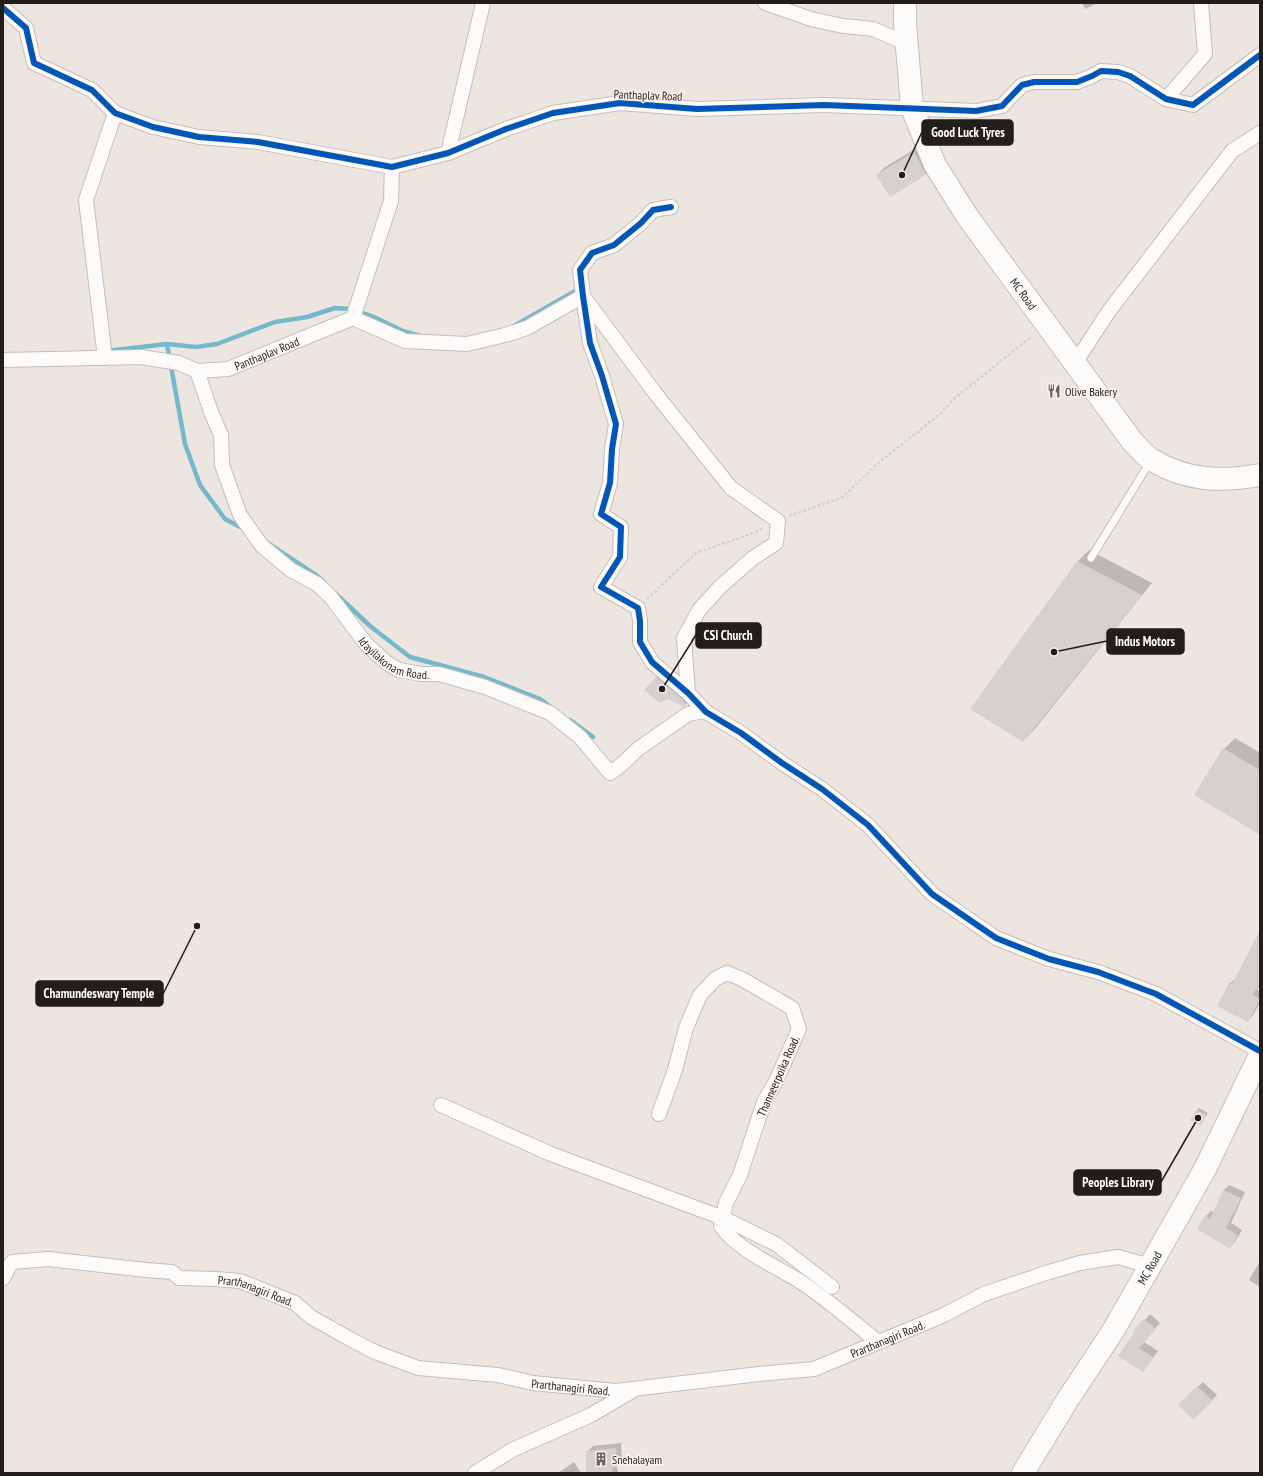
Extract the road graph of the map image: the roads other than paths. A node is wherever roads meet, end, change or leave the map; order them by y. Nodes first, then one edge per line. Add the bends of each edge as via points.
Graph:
1 (483, 3) edge
2 (765, 3) edge
3 (905, 3) edge
4 (1201, 3) edge
5 (3, 8) edge
6 (906, 43) junction
7 (1260, 55) edge
8 (1166, 99) junction
9 (912, 108) junction
10 (115, 113) junction
11 (1260, 133) edge
12 (448, 153) junction
13 (392, 167) junction
14 (671, 207) dead end
15 (583, 296) junction
16 (353, 318) junction
17 (105, 358) junction
18 (3, 360) edge
19 (1075, 364) junction
20 (197, 371) junction
21 (1151, 460) junction
22 (1260, 475) edge
23 (1092, 558) dead end
24 (688, 693) junction
25 (704, 711) junction
26 (1260, 1051) edge
27 (1260, 1055) edge
28 (441, 1105) dead end
29 (659, 1114) dead end
30 (722, 1218) junction
31 (1150, 1266) junction
32 (3, 1278) edge
33 (832, 1287) dead end
34 (878, 1342) junction
35 (635, 1388) junction
36 (475, 1473) edge
37 (1023, 1473) edge

1 - 12 street
2 - 6 street via 811,19 873,29
3 - 6 main road, MC Road
4 - 8 street via 1205,54
5 - 10 street via 26,28 34,63 92,90
6 - 9 main road, MC Road
7 - 8 street via 1194,105
8 - 9 street, Panthaplav Road via 1130,76 1101,71 1077,82 1022,84 1002,106 976,111
9 - 12 street, Panthaplav Road via 824,104 697,109 620,103 553,112
9 - 19 main road, MC Road via 935,165 967,216
10 - 13 street via 153,127 199,137 258,142
10 - 17 street via 86,200
11 - 19 street via 1232,151 1109,311
12 - 13 street, Panthaplav Road
13 - 16 street via 390,201
14 - 15 street via 653,210 614,245 592,253 580,270
15 - 16 street via 528,328 467,344 404,341
15 - 24 street via 590,343 616,424 610,483 601,514 621,527 620,557 601,587 638,608 640,642 652,662
15 - 24 street via 655,393 731,488 778,521 776,543 726,581 698,610 684,638
16 - 20 street, Panthaplav Road via 228,369
17 - 18 street
17 - 20 street, Panthaplav Road via 141,357 179,363
19 - 21 main road, MC Road via 1132,441
20 - 25 street, Idayilakonam Road. via 221,435 222,465 240,515 262,546 290,570 316,584 330,596 366,644 387,663 400,670 440,674 485,687 550,713 580,737 610,773 638,749 688,714
21 - 22 main road, MC Road via 1200,478 1222,479
21 - 23 lane
24 - 25 street
25 - 26 street via 741,733 822,789 868,825 932,894 996,938 1049,959 1098,972 1156,994
27 - 31 main road, MC Road via 1204,1169
28 - 30 street via 551,1154
29 - 30 street, Thanneerpoika Road. via 675,1070 686,1028 700,995 715,980 727,973 792,1008 799,1029 764,1102 740,1175 726,1203
30 - 33 street via 776,1244
30 - 34 street via 721,1226 726,1234 801,1282
31 - 34 street, Prarthanagiri Road. via 1118,1257 1080,1264 984,1294 944,1315
31 - 37 main road, MC Road via 1113,1331
32 - 35 street, Prarthanagiri Road. via 12,1262 48,1259 172,1272 179,1278 240,1281 295,1303 311,1317 350,1340 418,1368 498,1375 533,1383 616,1391
34 - 35 street, Prarthanagiri Road. via 814,1369
35 - 36 street via 591,1415 512,1450

